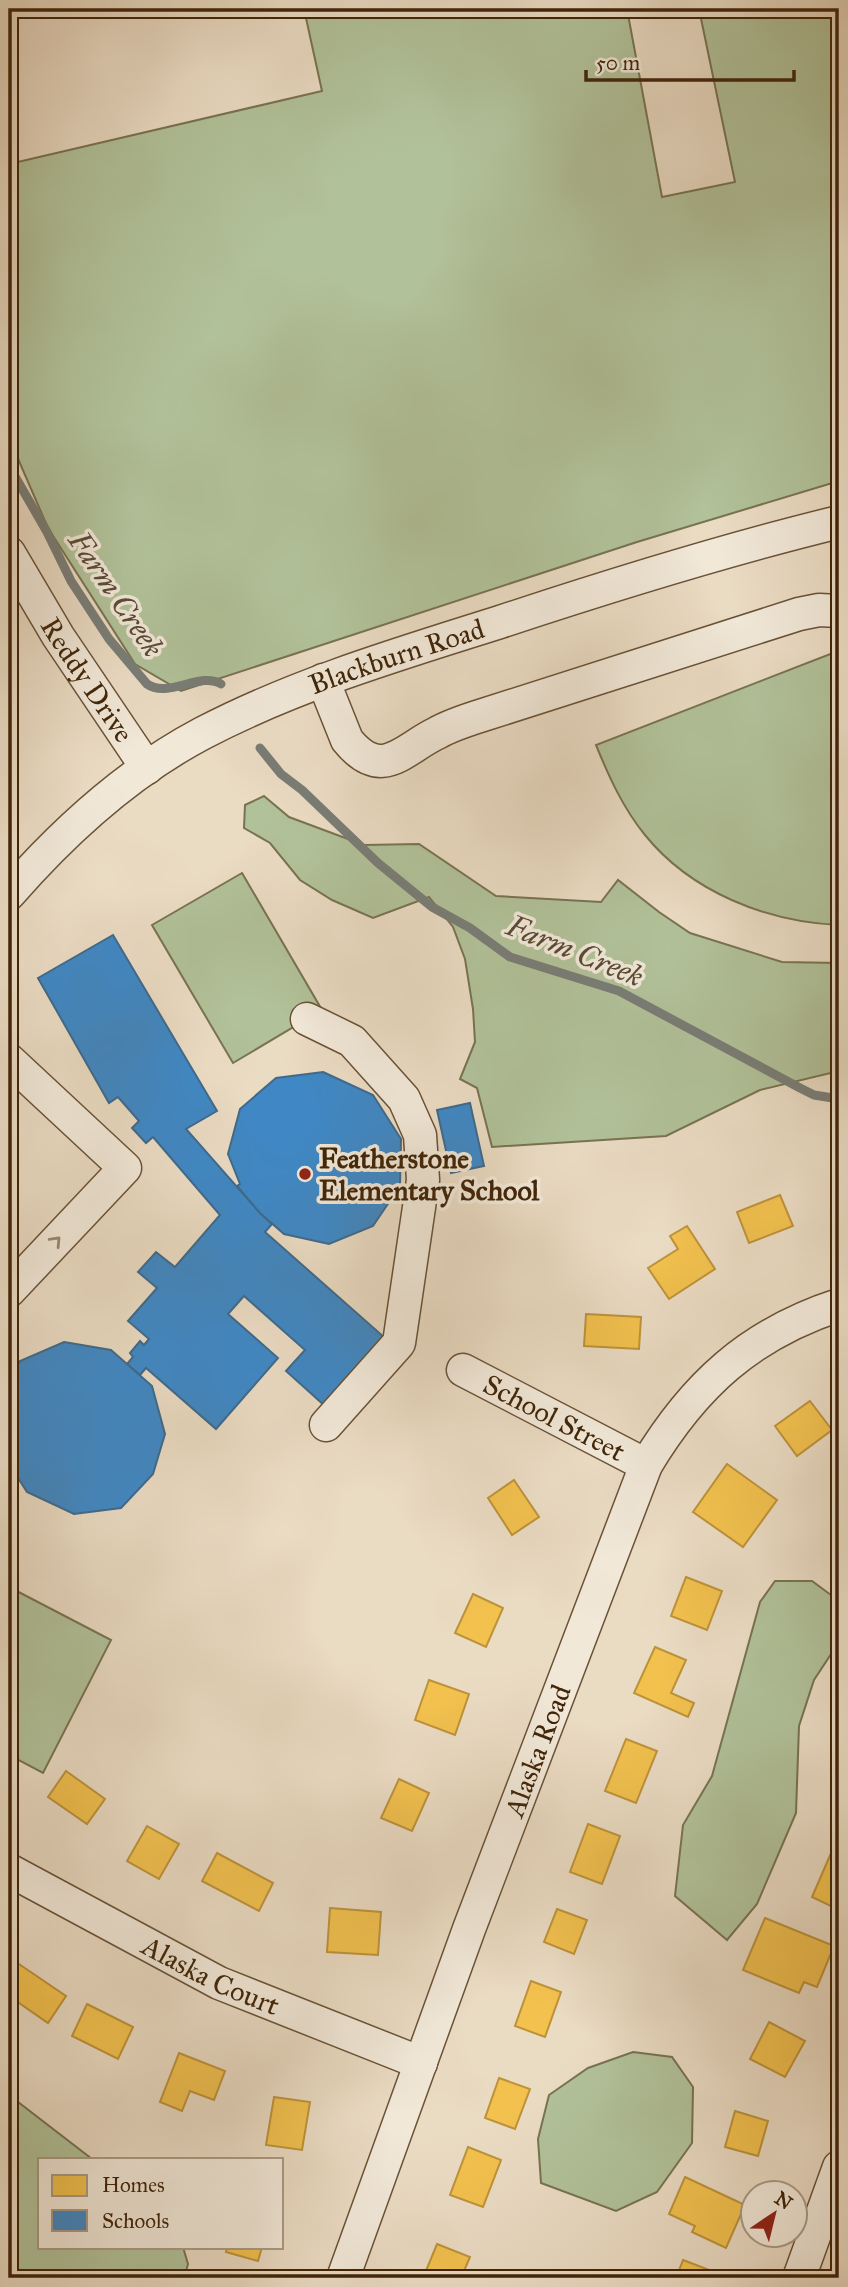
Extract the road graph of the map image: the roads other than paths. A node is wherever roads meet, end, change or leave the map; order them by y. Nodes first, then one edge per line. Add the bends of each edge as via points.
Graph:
1 (839, 522) edge
2 (9, 553) edge
3 (839, 611) edge
4 (323, 680) junction
5 (147, 768) junction
6 (9, 894) edge
7 (307, 1019) dead end
8 (9, 1060) edge
9 (9, 1291) edge
10 (839, 1305) edge
11 (463, 1370) dead end
12 (326, 1425) dead end
13 (646, 1465) junction
14 (9, 1870) edge
15 (421, 2063) junction
16 (839, 2167) edge
17 (343, 2278) edge
18 (799, 2278) edge

1 - 4 street, Blackburn Road via 661,570
2 - 5 street, Reddy Drive via 58,636
3 - 4 street via 799,614 483,715 435,733 386,761 368,757 347,740
4 - 5 street, Blackburn Road via 201,734
5 - 6 street, Blackburn Road via 91,811
7 - 12 street via 352,1041 404,1099 420,1135 423,1180 399,1343
9 -> 8 street via 125,1168
10 - 13 street, Alaska Road via 771,1334 733,1360 698,1391
11 - 13 street, School Street
13 - 15 street, Alaska Road
14 - 15 street, Alaska Court via 219,1983
15 - 17 street, Alaska Road
16 - 18 street

